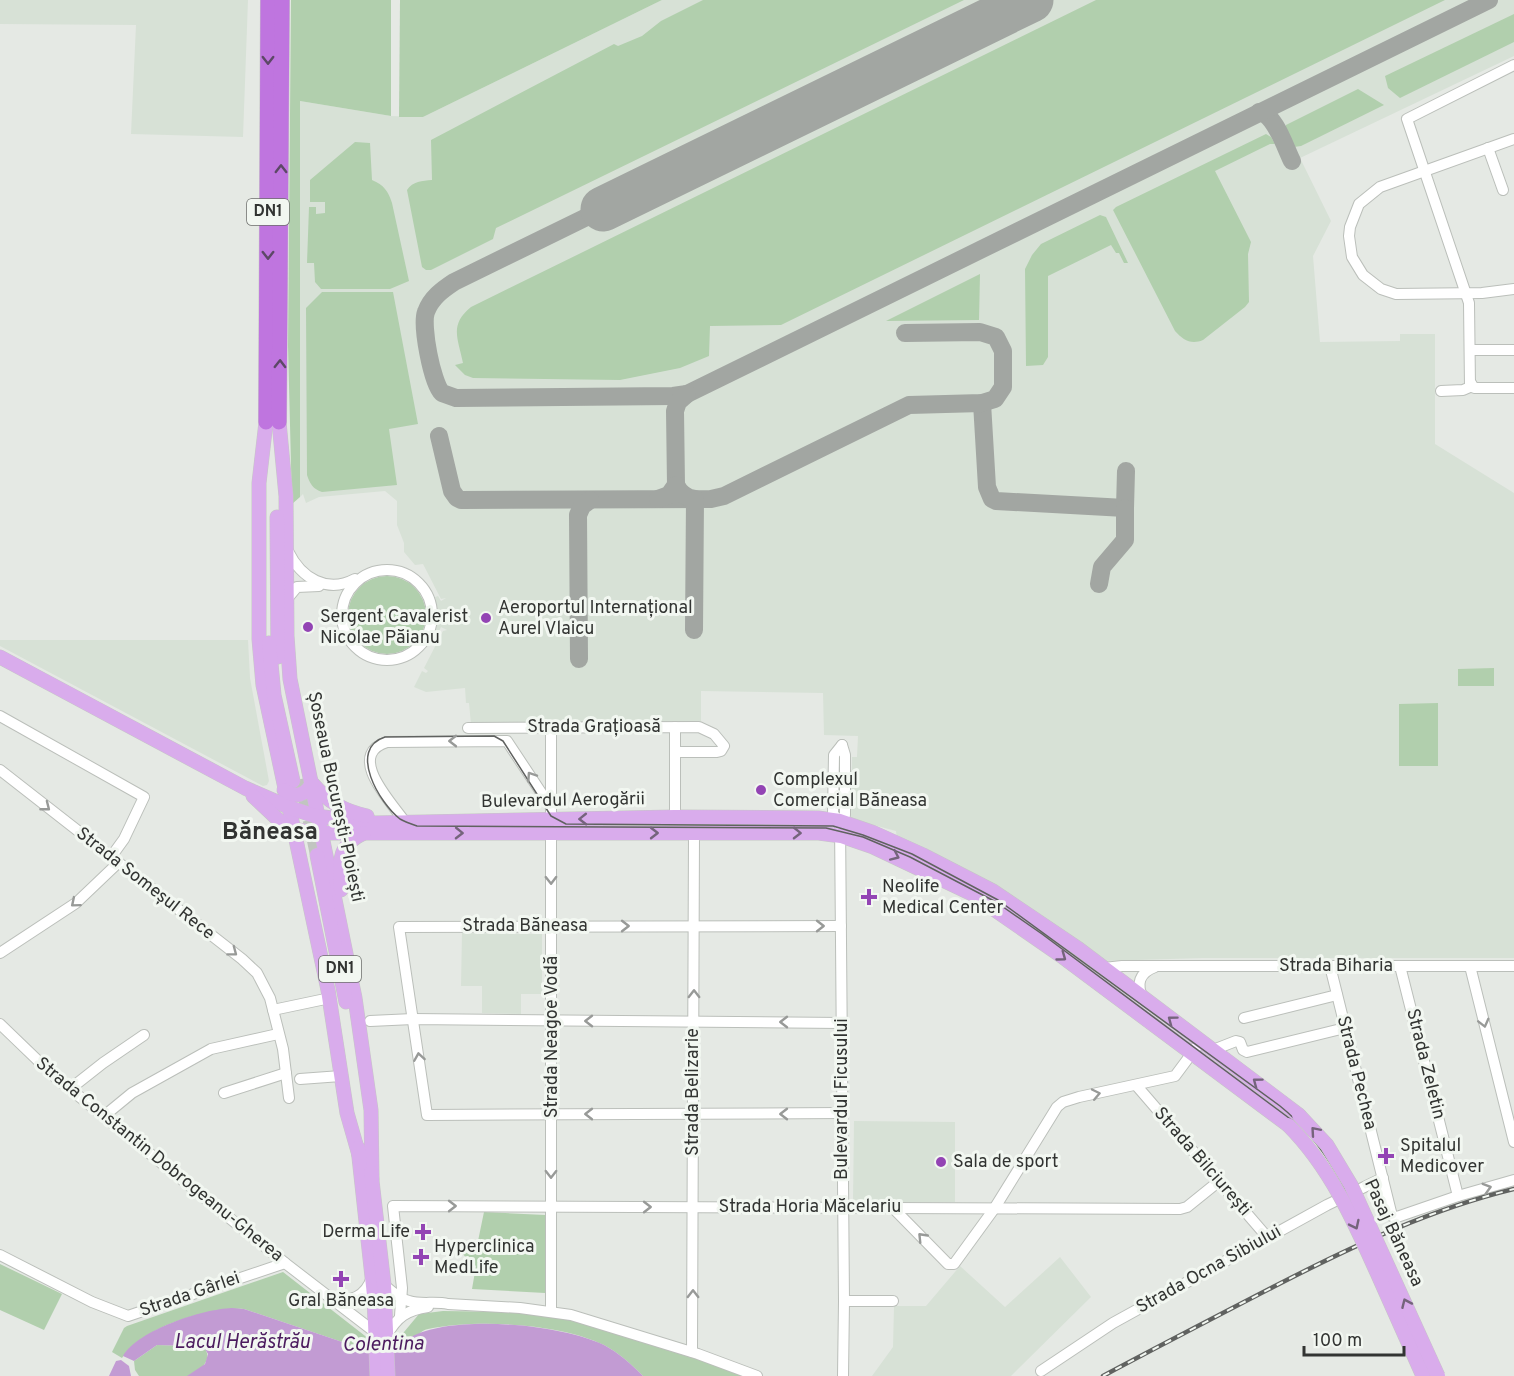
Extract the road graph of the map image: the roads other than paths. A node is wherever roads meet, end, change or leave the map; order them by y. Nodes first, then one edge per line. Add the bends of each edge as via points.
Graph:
1 (275, 0) edge
2 (1514, 65) edge
3 (1514, 139) edge
4 (1488, 148) junction
5 (1424, 171) junction
6 (1503, 190) dead end
7 (1514, 289) edge
8 (1466, 293) junction
9 (1471, 350) junction
10 (1514, 350) edge
11 (1471, 383) junction
12 (1514, 388) edge
13 (1441, 390) dead end
14 (272, 422) junction
15 (286, 549) junction
16 (312, 583) junction
17 (343, 588) junction
18 (287, 600) junction
19 (0, 657) edge
20 (0, 716) edge
21 (675, 727) junction
22 (468, 728) dead end
23 (512, 728) junction
24 (551, 728) junction
25 (492, 741) junction
26 (675, 752) junction
27 (0, 770) edge
28 (255, 796) junction
29 (293, 799) junction
30 (675, 817) junction
31 (551, 820) junction
32 (840, 821) junction
33 (405, 822) junction
34 (316, 827) junction
35 (366, 832) junction
36 (694, 833) junction
37 (841, 836) junction
38 (313, 853) junction
39 (115, 860) junction
40 (552, 926) junction
41 (694, 926) junction
42 (841, 926) junction
43 (343, 932) junction
44 (0, 953) edge
45 (1158, 966) junction
46 (1330, 966) junction
47 (1400, 966) junction
48 (1470, 966) junction
49 (1514, 966) edge
50 (1104, 968) junction
51 (1336, 995) junction
52 (330, 998) junction
53 (1143, 998) junction
54 (273, 1010) junction
55 (1244, 1018) dead end
56 (413, 1019) junction
57 (370, 1021) dead end
58 (552, 1021) junction
59 (693, 1022) junction
60 (842, 1023) junction
61 (0, 1024) edge
62 (1345, 1028) junction
63 (278, 1034) junction
64 (144, 1035) dead end
65 (1201, 1041) junction
66 (1213, 1050) junction
67 (1192, 1054) junction
68 (286, 1073) junction
69 (341, 1076) junction
70 (300, 1079) dead end
71 (1136, 1085) junction
72 (70, 1089) junction
73 (224, 1093) dead end
74 (289, 1098) dead end
75 (843, 1113) junction
76 (551, 1114) junction
77 (693, 1114) junction
78 (104, 1116) junction
79 (1514, 1142) edge
80 (359, 1155) junction
81 (1383, 1178) junction
82 (372, 1179) junction
83 (1514, 1180) edge
84 (1218, 1182) junction
85 (1458, 1196) junction
86 (551, 1206) junction
87 (693, 1207) junction
88 (843, 1207) junction
89 (893, 1208) junction
90 (994, 1209) junction
91 (1268, 1238) junction
92 (0, 1255) edge
93 (285, 1263) junction
94 (378, 1281) junction
95 (321, 1290) junction
96 (402, 1298) junction
97 (844, 1301) junction
98 (893, 1301) dead end
99 (448, 1305) junction
100 (551, 1311) junction
101 (400, 1316) junction
102 (381, 1337) junction
103 (692, 1352) junction
104 (1041, 1371) dead end
105 (377, 1376) edge
106 (388, 1376) edge
107 (758, 1376) edge
108 (843, 1376) edge
109 (1424, 1376) edge
110 (1438, 1376) edge

1 - 14 highway, Șoseaua București-Ploiești / DN1
2 - 5 street via 1407,119
3 - 4 street
4 - 5 street
4 - 6 street
5 - 8 street
5 - 8 street via 1380,187 1359,204 1350,227 1352,257 1370,282 1396,294
7 - 8 street
8 - 9 street
9 - 10 street
9 - 11 street
11 - 12 street via 1474,388
11 - 13 street via 1467,389
14 - 15 main road, Șoseaua București-Ploiești via 286,496
14 - 29 main road, Șoseaua București-Ploiești / DN1 via 278,653
14 - 29 main road, Șoseaua București-Ploiești via 260,483 259,639 264,693
15 - 16 street
15 - 18 main road, Șoseaua București-Ploiești
16 - 17 street
16 - 18 street via 297,587
17 - 17 street via 344,629 362,653 394,659 420,646 432,617 430,602 414,578 393,570 379,570
18 - 29 main road, Șoseaua București-Ploiești
19 - 28 main road
20 - 39 street via 144,797
21 - 24 street, Strada Grațioasă
21 - 26 street, Strada Grațioasă
21 - 26 street, Strada Grațioasă via 707,729 724,746 717,752
22 - 23 street, Strada Grațioasă
23 - 24 street, Strada Grațioasă
23 - 25 street, Strada Grațioasă
24 - 31 street, Strada Neagoe Vodă
31 -> 25 street, Strada Grațioasă via 508,742
25 -> 33 street, Strada Grațioasă via 387,742 377,747 370,759 372,773
26 - 30 street, Strada Grațioasă
27 -> 39 street, Strada Someșul Rece
28 - 29 main road via 273,792
28 - 29 main road, Bulevardul Aerogării via 278,813
28 - 34 main road via 284,826
29 - 33 main road via 324,796 344,809
29 - 34 main road, Șoseaua București-Ploiești
29 - 34 main road, Bulevardul Aerogării
29 - 34 main road, Șoseaua București-Ploiești
30 -> 31 main road, Bulevardul Aerogării
30 - 32 main road, Bulevardul Aerogării
31 - 33 main road, Bulevardul Aerogării
35 -> 31 main road, Bulevardul Aerogării
31 -> 36 main road, Bulevardul Aerogării
31 -> 40 street, Strada Neagoe Vodă
32 - 32 street, Bulevardul Ficusului via 845,815 842,745 834,755 833,814
32 - 37 street, Bulevardul Ficusului
32 - 50 main road, Bulevardul Aerogării via 904,846 980,884
33 - 34 main road, Bulevardul Aerogării
34 - 35 main road, Bulevardul Aerogării
34 - 38 main road
34 - 38 main road, Șoseaua București-Ploiești
35 - 43 main road via 346,844 341,856
36 -> 37 main road, Bulevardul Aerogării
36 - 41 street, Strada Belizarie
37 - 42 street, Bulevardul Ficusului
37 -> 67 main road, Bulevardul Aerogării via 893,855 972,894
38 - 43 main road, Șoseaua București-Ploiești
38 - 52 main road, Șoseaua București-Ploiești
38 - 80 main road, Șoseaua București-Ploiești / DN1
38 - 82 main road, Șoseaua București-Ploiești / DN1 via 346,998
39 -> 44 street via 76,903
39 -> 54 street, Strada Someșul Rece via 257,973 266,986
40 -> 41 street, Strada Băneasa
40 - 56 street, Strada Băneasa via 399,927
40 - 58 street, Strada Neagoe Vodă
41 -> 42 street, Strada Băneasa
59 -> 41 street, Strada Belizarie
42 - 60 street, Bulevardul Ficusului
43 - 82 main road, Șoseaua București-Ploiești via 370,1110
45 - 46 street, Strada Biharia
45 - 50 street, Strada Biharia
45 - 53 street via 1141,976
46 - 47 street, Strada Biharia
46 - 51 street, Strada Pechea
47 - 48 street, Strada Biharia
47 - 85 street, Strada Zeletin
48 - 49 street, Strada Biharia
48 -> 79 street
50 - 53 main road, Pasaj Băneasa
51 - 55 street
51 - 62 street, Strada Pechea
52 - 54 street
52 - 69 main road, Șoseaua București-Ploiești
65 -> 53 main road, Pasaj Băneasa
54 - 63 street, Strada Someșul Rece
56 - 57 street
56 - 58 street
76 -> 56 street, Strada Băneasa via 427,1115
59 -> 58 street
58 - 76 street, Strada Neagoe Vodă
60 -> 59 street
59 - 77 street, Strada Belizarie
60 - 75 street, Bulevardul Ficusului
61 - 72 street, Strada Constantin Dobrogeanu-Gherea
62 - 66 street via 1247,1052 1236,1041
62 - 81 street, Strada Pechea
63 - 68 street, Strada Someșul Rece
63 - 78 street via 211,1049 132,1094
64 - 72 street
65 - 66 main road, Pasaj Băneasa
65 - 67 street
110 -> 66 main road, Pasaj Băneasa, bridge via 1346,1175 1320,1137 1299,1115
67 - 71 street via 1175,1076
67 -> 109 main road, Pasaj Băneasa, bridge via 1288,1125 1313,1153 1339,1192
68 - 73 street
68 - 74 street, Strada Someșul Rece
69 - 70 street
69 - 80 main road, Șoseaua București-Ploiești
71 - 84 street, Strada Bilciurești
90 -> 71 street via 1058,1107 1079,1097
72 - 78 street, Strada Constantin Dobrogeanu-Gherea
75 -> 77 street
75 - 88 street, Bulevardul Ficusului
77 -> 76 street
76 -> 86 street, Strada Neagoe Vodă
77 - 87 street, Strada Belizarie
78 - 93 street, Strada Constantin Dobrogeanu-Gherea
80 - 94 main road, Șoseaua București-Ploiești / DN1
81 - 85 street, Strada Pechea via 1392,1216
81 - 91 street, Strada Ocna Sibiului
82 - 94 main road, Șoseaua București-Ploiești / DN1
85 -> 83 street
84 - 90 street, Strada Horia Măcelariu via 1180,1209
84 - 91 street, Strada Bilciurești
86 -> 87 street, Strada Horia Măcelariu
96 -> 86 street, Strada Horia Măcelariu via 393,1206
86 - 100 street, Strada Neagoe Vodă
87 - 88 street, Strada Horia Măcelariu
103 -> 87 street, Strada Belizarie
88 - 89 street, Strada Horia Măcelariu
88 - 97 street, Bulevardul Ficusului
89 - 90 street, Strada Horia Măcelariu
90 -> 89 street via 951,1265
91 - 104 street, Strada Ocna Sibiului via 1113,1323
92 - 93 street, Strada Gârlei via 128,1316
93 - 95 street, Strada Constantin Dobrogeanu-Gherea
94 - 95 street, Strada Constantin Dobrogeanu-Gherea via 351,1299 339,1299
94 - 96 street
94 - 102 main road, Șoseaua București-Ploiești / DN1
95 - 102 street, Strada Constantin Dobrogeanu-Gherea
96 - 99 street
96 - 101 street
97 - 98 street
97 - 108 street, Bulevardul Ficusului
99 - 100 street
99 - 101 street via 411,1310
100 - 103 street
101 - 102 street
102 - 105 main road, Șoseaua București-Ploiești / DN1
102 - 106 main road, Șoseaua București-Ploiești / DN1
103 - 107 street

